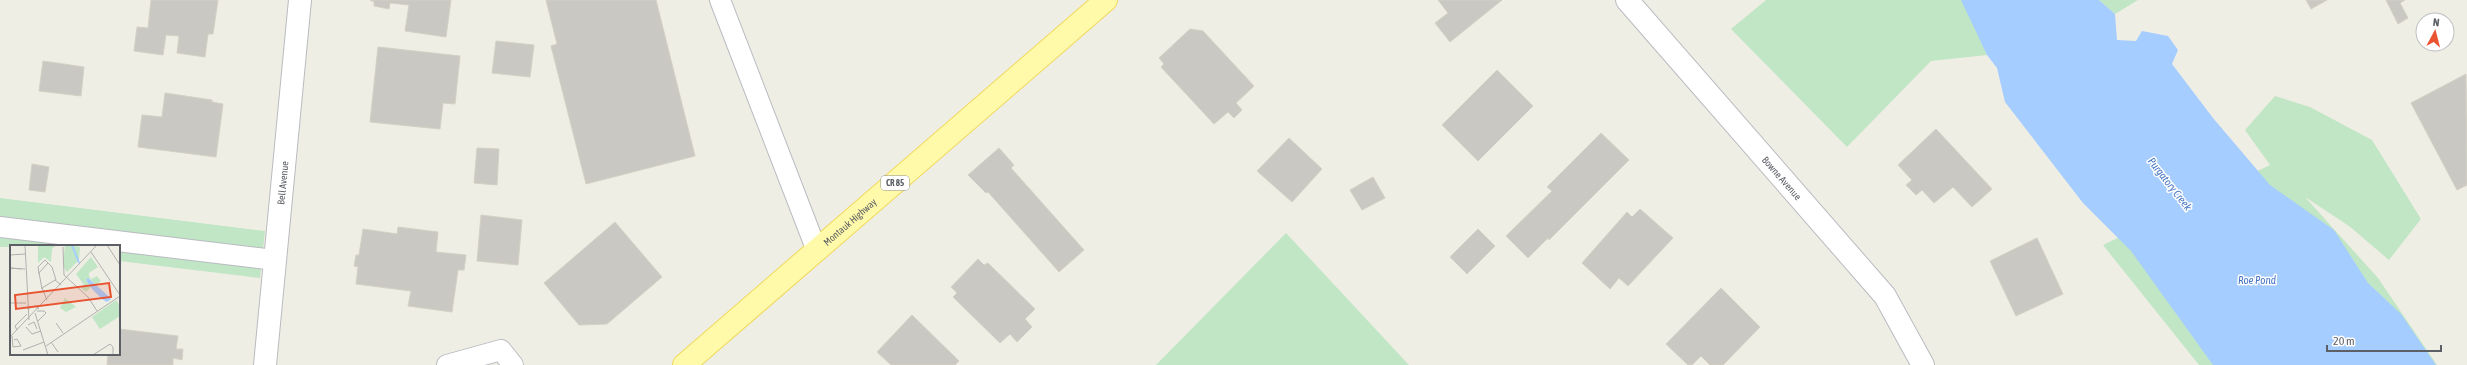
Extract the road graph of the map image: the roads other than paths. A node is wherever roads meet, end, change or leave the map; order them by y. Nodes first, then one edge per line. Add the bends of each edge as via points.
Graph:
1 (300, 0) edge
2 (720, 0) edge
3 (1106, 0) edge
4 (1627, 0) edge
5 (0, 227) edge
6 (817, 251) junction
7 (275, 260) junction
8 (265, 365) edge
9 (447, 365) edge
10 (513, 365) edge
11 (684, 365) edge
12 (1923, 365) edge

1 - 7 street, Bell Avenue
2 - 6 lane
3 - 6 main road, Montauk Highway / CR 85
4 - 12 street, Bowne Avenue via 1885,296
5 - 7 lane
6 - 11 main road, Montauk Highway / CR 85
7 - 8 street, Bell Avenue
9 - 10 lane via 501,350

